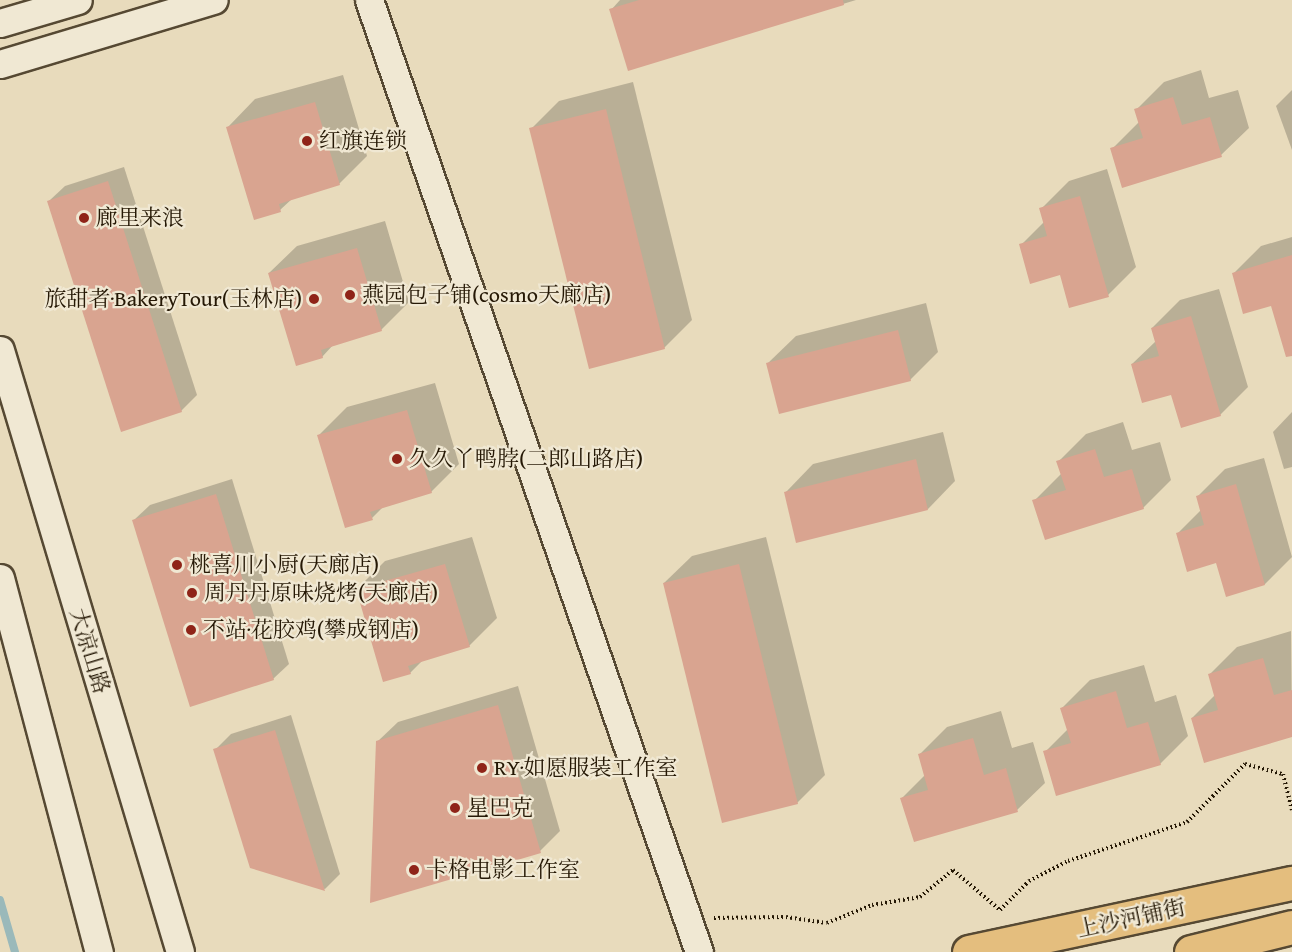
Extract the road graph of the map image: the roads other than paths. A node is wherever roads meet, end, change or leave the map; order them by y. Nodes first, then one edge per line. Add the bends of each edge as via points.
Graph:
1 (78, 0) edge
2 (214, 0) edge
3 (369, 0) edge
4 (0, 23) edge
5 (0, 64) edge
6 (0, 350) edge
7 (0, 578) edge
8 (1292, 883) edge
9 (1292, 927) edge
10 (99, 952) edge
11 (180, 952) edge
12 (699, 952) edge
13 (969, 952) edge
14 (1191, 952) edge

1 - 4 street
2 - 5 street
3 - 12 street
6 - 11 street, 大凉山路
7 - 10 street
8 - 13 main road, 上沙河铺街
9 - 14 main road, 上沙河铺街

